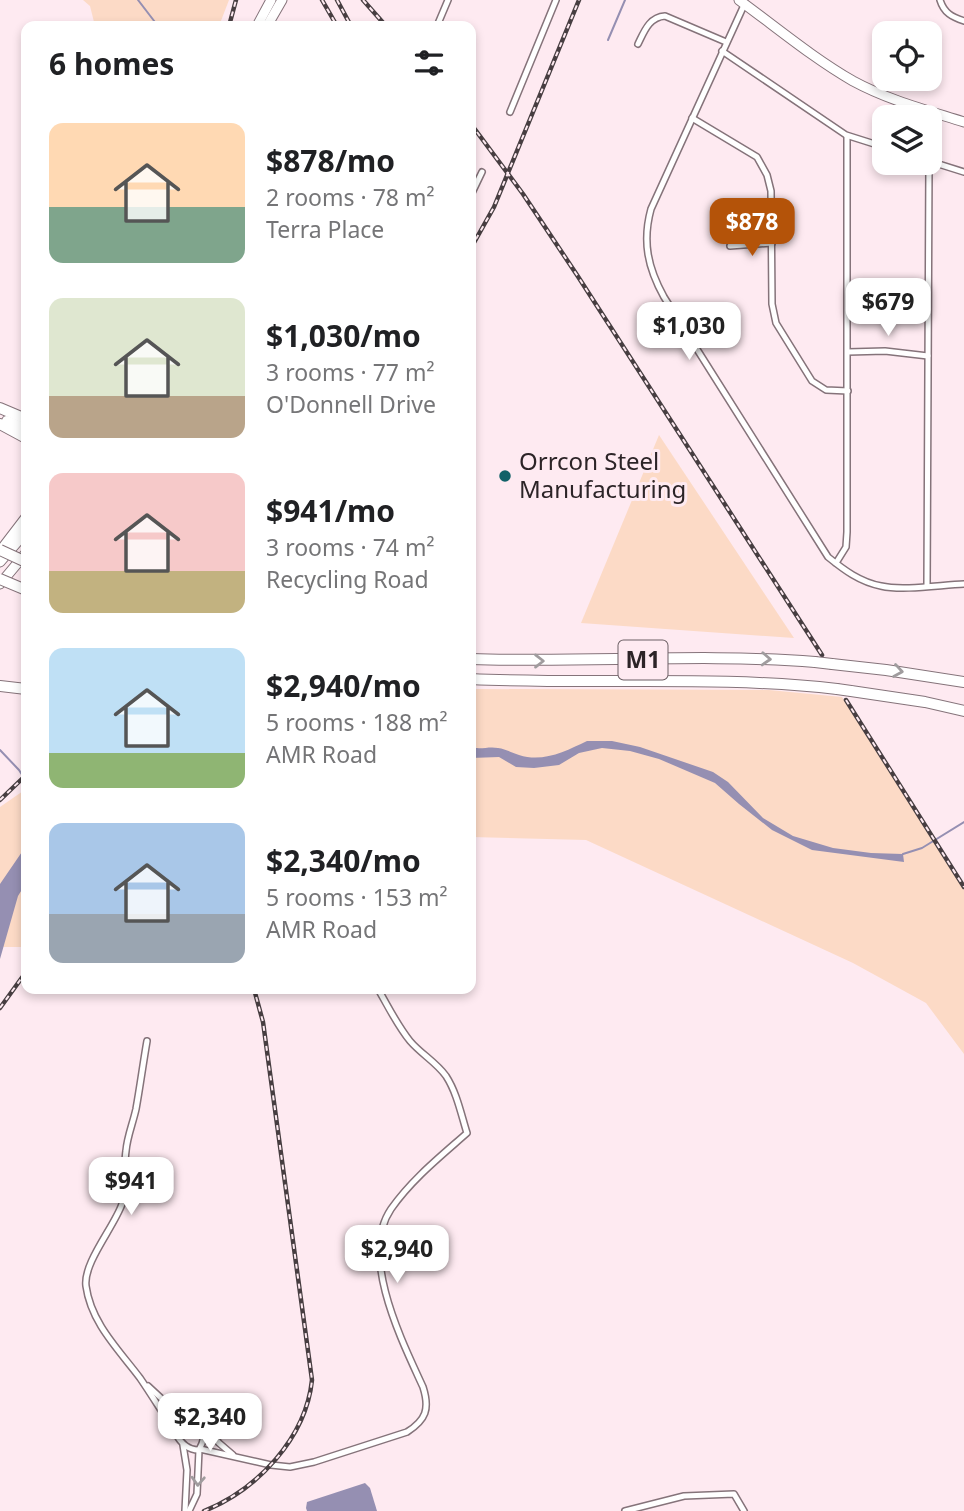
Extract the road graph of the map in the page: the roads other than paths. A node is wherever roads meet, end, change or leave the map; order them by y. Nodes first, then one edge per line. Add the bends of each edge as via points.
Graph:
1 (271, 0) edge
2 (282, 0) edge
3 (448, 0) edge
4 (556, 0) edge
5 (940, 0) edge
6 (743, 1) edge
7 (260, 21) edge
8 (270, 21) edge
9 (439, 21) edge
10 (964, 22) edge
11 (726, 42) junction
12 (638, 44) dead end
13 (722, 51) junction
14 (510, 112) dead end
15 (692, 118) junction
16 (964, 122) edge
17 (847, 136) junction
18 (872, 143) edge
19 (942, 166) edge
20 (482, 172) dead end
21 (964, 172) edge
22 (929, 175) edge
23 (476, 185) edge
24 (772, 243) junction
25 (730, 246) dead end
26 (848, 352) junction
27 (928, 356) junction
28 (848, 390) junction
29 (0, 408) edge
30 (21, 417) edge
31 (0, 418) edge
32 (0, 424) edge
33 (21, 427) edge
34 (21, 435) edge
35 (21, 524) edge
36 (21, 538) edge
37 (0, 551) edge
38 (21, 559) edge
39 (21, 560) edge
40 (0, 562) edge
41 (836, 563) junction
42 (0, 582) edge
43 (964, 583) edge
44 (927, 586) junction
45 (21, 588) edge
46 (476, 659) edge
47 (476, 682) edge
48 (964, 682) edge
49 (0, 686) edge
50 (21, 688) edge
51 (964, 711) edge
52 (381, 994) edge
53 (147, 1041) dead end
54 (141, 1379) junction
55 (183, 1410) junction
56 (204, 1426) junction
57 (178, 1436) junction
58 (183, 1443) junction
59 (200, 1450) junction
60 (236, 1456) junction
61 (187, 1511) edge
62 (625, 1511) edge
63 (744, 1511) edge

1 - 7 main road
2 - 8 main road
3 - 9 street
4 - 14 street
5 - 10 street via 948,14
6 - 11 street
6 - 16 main road via 855,82
11 - 12 street via 659,16
11 - 13 street
13 - 15 street
13 - 17 street
15 - 24 street via 757,157 771,191
15 - 41 street via 651,209 648,252 652,271 820,547
17 - 18 street
17 - 26 street
19 - 21 street
20 - 23 street
22 - 27 street
24 - 25 street
24 - 28 street via 776,323 812,381 826,390
26 - 27 street
26 - 28 street
27 - 44 street
28 - 41 street via 846,547
29 - 30 highway
31 - 33 highway
32 - 34 highway
35 - 37 highway
36 - 40 main road
37 - 39 highway, bridge
38 - 42 main road
41 - 44 street via 857,578 883,587
42 - 45 highway, bridge
43 - 44 street
46 -> 48 highway, M1, bridge via 762,659
47 - 51 highway, M1, bridge via 762,683 837,689
49 - 50 highway
52 - 60 street via 412,1044 447,1077 467,1133 418,1177 391,1209 380,1240 382,1283 423,1387 426,1409 418,1425 407,1432 305,1465 282,1467
53 - 54 street via 125,1152 124,1199 86,1280 102,1327
54 - 55 street via 158,1396
54 - 57 street
55 - 56 street via 197,1414
55 - 57 street via 174,1421
56 - 59 street
56 - 60 street
57 - 58 street
58 - 59 street
58 - 61 street
59 - 60 street
59 -> 61 street via 198,1491
62 - 63 street via 684,1496 734,1494

